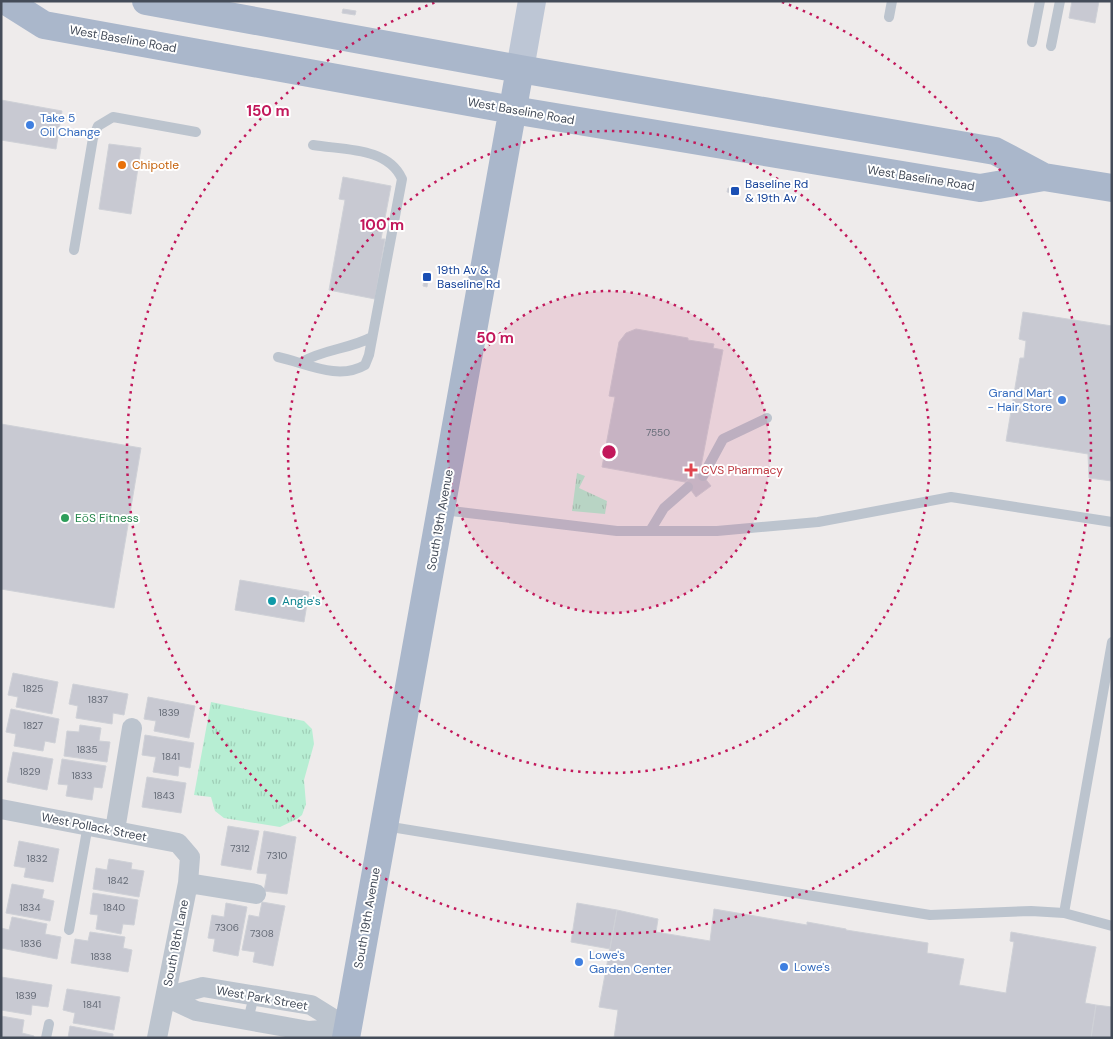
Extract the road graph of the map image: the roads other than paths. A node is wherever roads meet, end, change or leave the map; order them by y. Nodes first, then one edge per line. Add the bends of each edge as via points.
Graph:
1 (6, 1) edge
2 (146, 1) edge
3 (532, 1) edge
4 (892, 1) edge
5 (1040, 1) edge
6 (1060, 1) edge
7 (889, 17) dead end
8 (1032, 42) dead end
9 (1051, 46) dead end
10 (520, 69) junction
11 (514, 110) junction
12 (196, 132) dead end
13 (313, 145) dead end
14 (1044, 177) junction
15 (1112, 188) edge
16 (74, 250) dead end
17 (372, 337) junction
18 (278, 357) dead end
19 (302, 362) junction
20 (767, 418) dead end
21 (703, 476) dead end
22 (688, 487) dead end
23 (442, 510) junction
24 (1112, 522) edge
25 (650, 531) junction
26 (1112, 642) edge
27 (132, 728) dead end
28 (1, 810) edge
29 (88, 825) junction
30 (384, 826) junction
31 (115, 830) junction
32 (184, 850) joint
33 (188, 883) junction
34 (256, 894) dead end
35 (1064, 912) junction
36 (1112, 926) edge
37 (69, 930) dead end
38 (254, 996) junction
39 (166, 997) junction
40 (248, 1020) junction
41 (49, 1024) dead end
42 (347, 1033) edge
43 (46, 1038) edge
44 (157, 1038) edge

1 - 11 main road, West Baseline Road via 44,25
2 - 10 main road, West Baseline Road
3 - 10 main road, South 19th Avenue
4 - 7 lane
5 - 8 lane
6 - 9 lane
10 - 11 main road, South 19th Avenue
10 - 14 main road, West Baseline Road via 993,150
11 - 14 main road, West Baseline Road via 980,188
11 - 23 main road, South 19th Avenue
12 - 16 lane via 113,117 98,126 93,138
13 - 17 lane via 378,155 398,170 402,179
14 - 15 main road, West Baseline Road
17 - 19 lane via 360,344 316,354
17 - 19 lane via 365,365 356,370 329,371
18 - 19 lane
20 - 21 lane via 723,440
22 - 25 lane via 664,508
23 - 25 lane via 554,525
23 - 30 main road, South 19th Avenue
24 - 25 lane via 951,497 818,522 727,531
26 - 35 lane
27 - 31 street
28 - 29 street, West Pollack Street
29 - 31 street, West Pollack Street
29 - 37 lane
30 - 35 lane via 930,915
30 - 42 main road, South 19th Avenue
31 - 32 street, West Pollack Street via 178,843
32 - 33 street, South 18th Lane via 190,857
33 - 34 street
33 - 39 street, South 18th Lane
35 - 36 lane
38 - 39 street, West Park Street via 203,987
38 - 40 lane
38 - 42 street, West Park Street via 311,1005
39 - 40 street, West Park Street via 196,1011
39 - 44 street, South 18th Lane
40 - 42 street, West Park Street via 309,1031
41 - 43 lane

